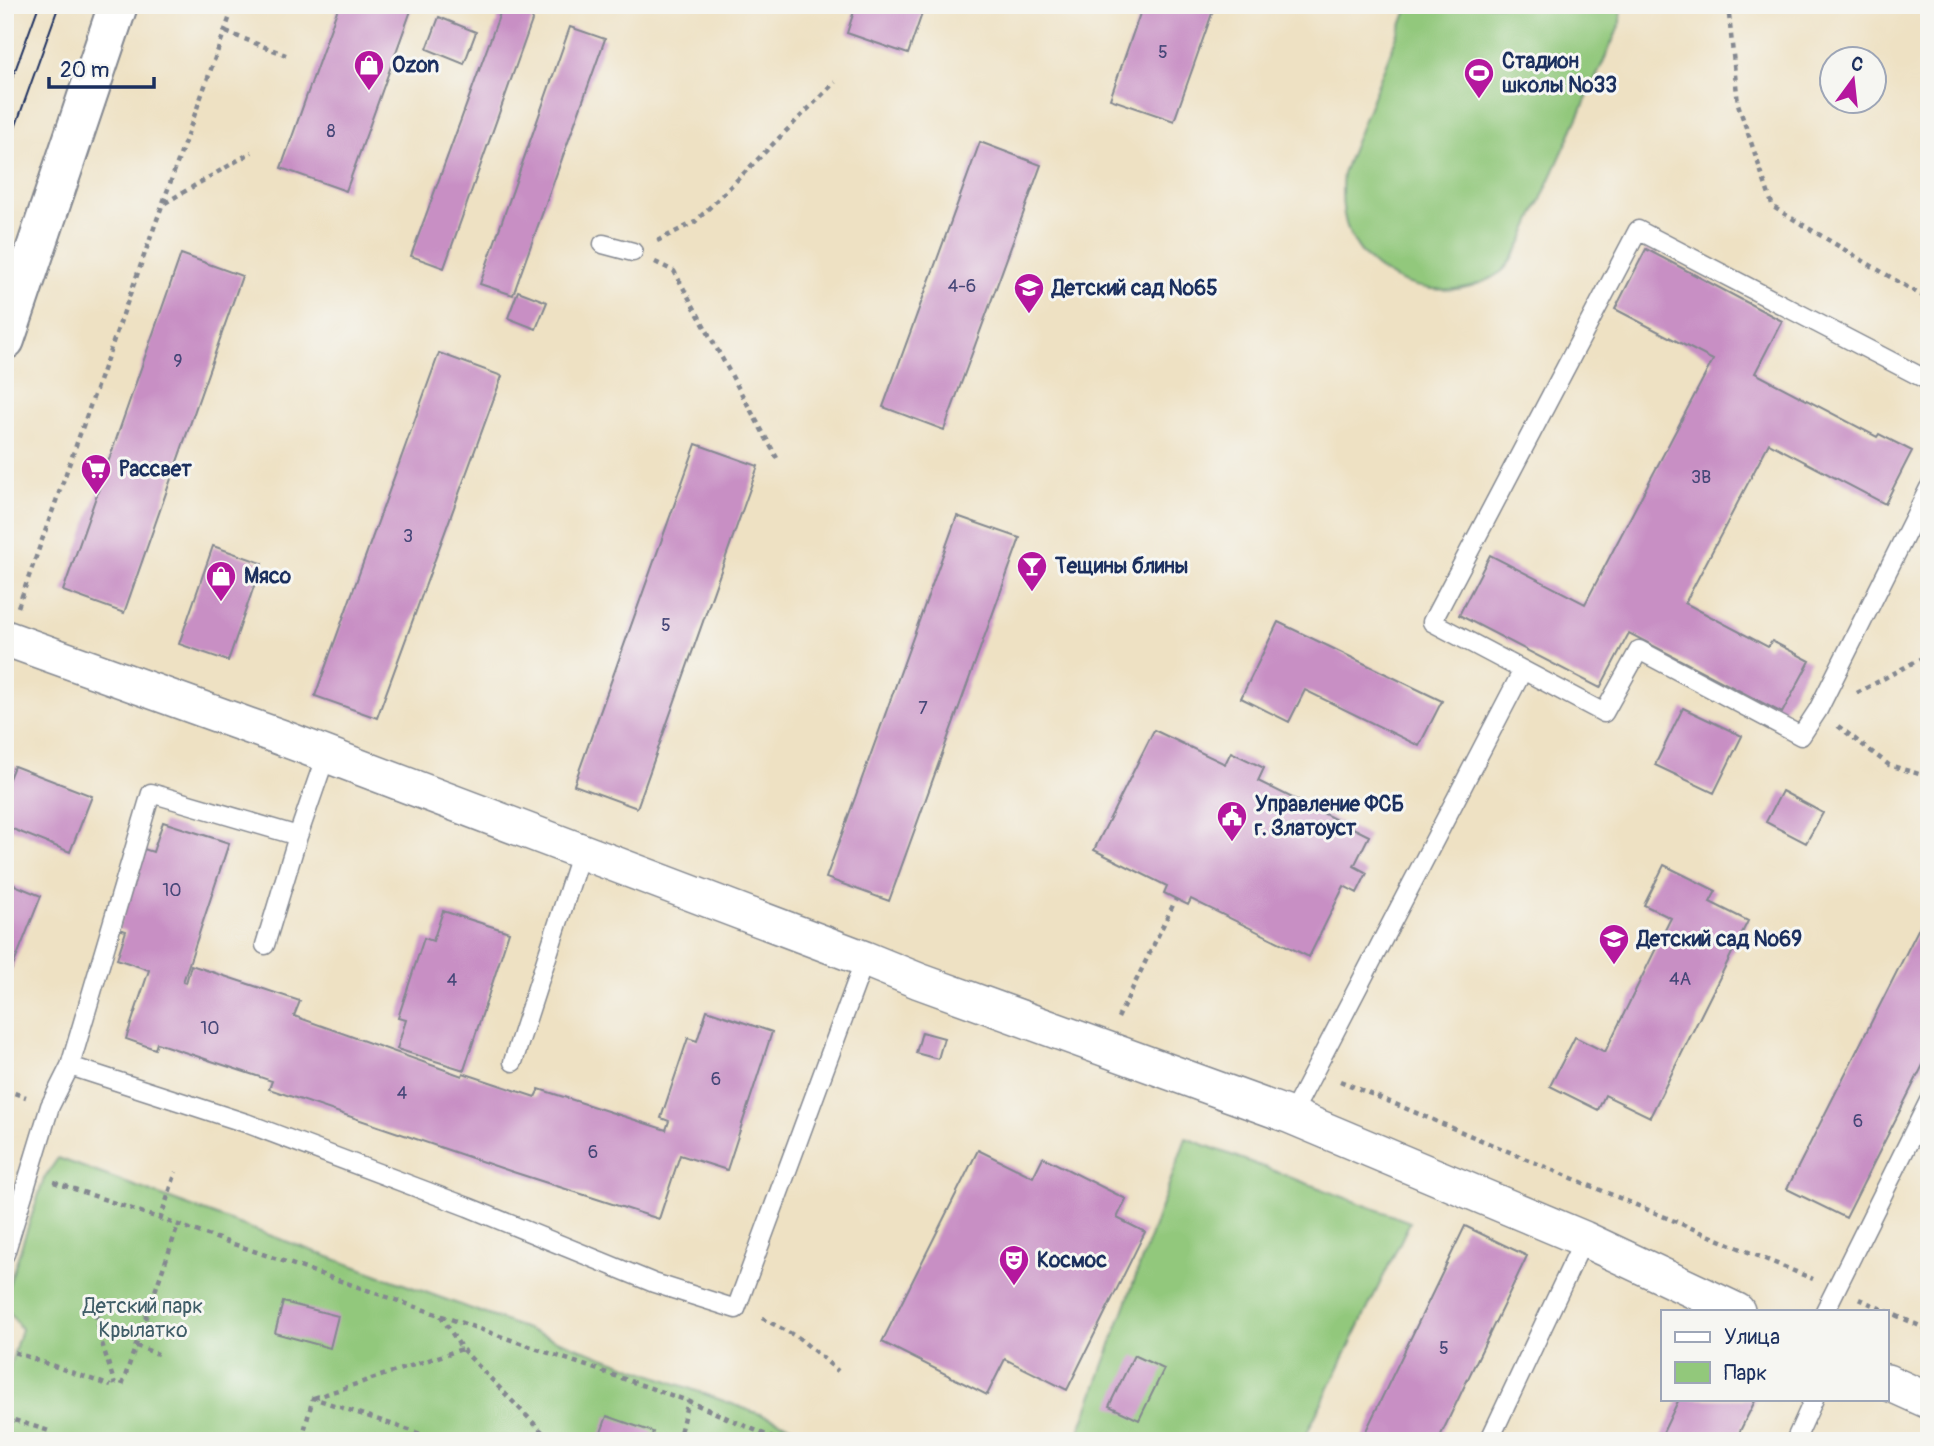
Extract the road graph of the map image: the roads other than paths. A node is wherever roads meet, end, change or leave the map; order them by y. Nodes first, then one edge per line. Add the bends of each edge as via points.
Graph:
1 (118, 5) edge
2 (603, 244) dead end
3 (633, 252) road end
4 (5, 340) edge
5 (1929, 381) edge
6 (1929, 488) edge
7 (6, 638) edge
8 (1523, 670) junction
9 (326, 755) junction
10 (298, 836) junction
11 (581, 852) junction
12 (265, 945) dead end
13 (865, 958) junction
14 (513, 1062) dead end
15 (70, 1066) junction
16 (1929, 1101) edge
17 (1291, 1116) junction
18 (1584, 1239) junction
19 (5, 1254) edge
20 (1735, 1310) edge
21 (1825, 1310) edge
22 (1888, 1382) edge
23 (1814, 1400) edge
24 (1929, 1401) edge
25 (1489, 1441) edge
26 (1795, 1441) edge

1 - 4 main road
2 - 3 lane
5 - 8 lane via 1638,230 1432,622
6 - 8 lane via 1801,736 1639,650 1605,713
7 - 9 street
8 - 17 lane
9 - 10 lane
9 - 11 street
10 - 12 lane
10 - 15 lane via 151,793
11 - 13 street
11 - 14 lane
13 - 15 lane via 736,1310 654,1283 246,1123
13 - 17 street via 919,982
15 - 19 lane via 50,1106
16 - 21 lane
17 - 18 street
18 - 20 street
18 - 25 lane
22 - 24 street
23 - 26 lane

